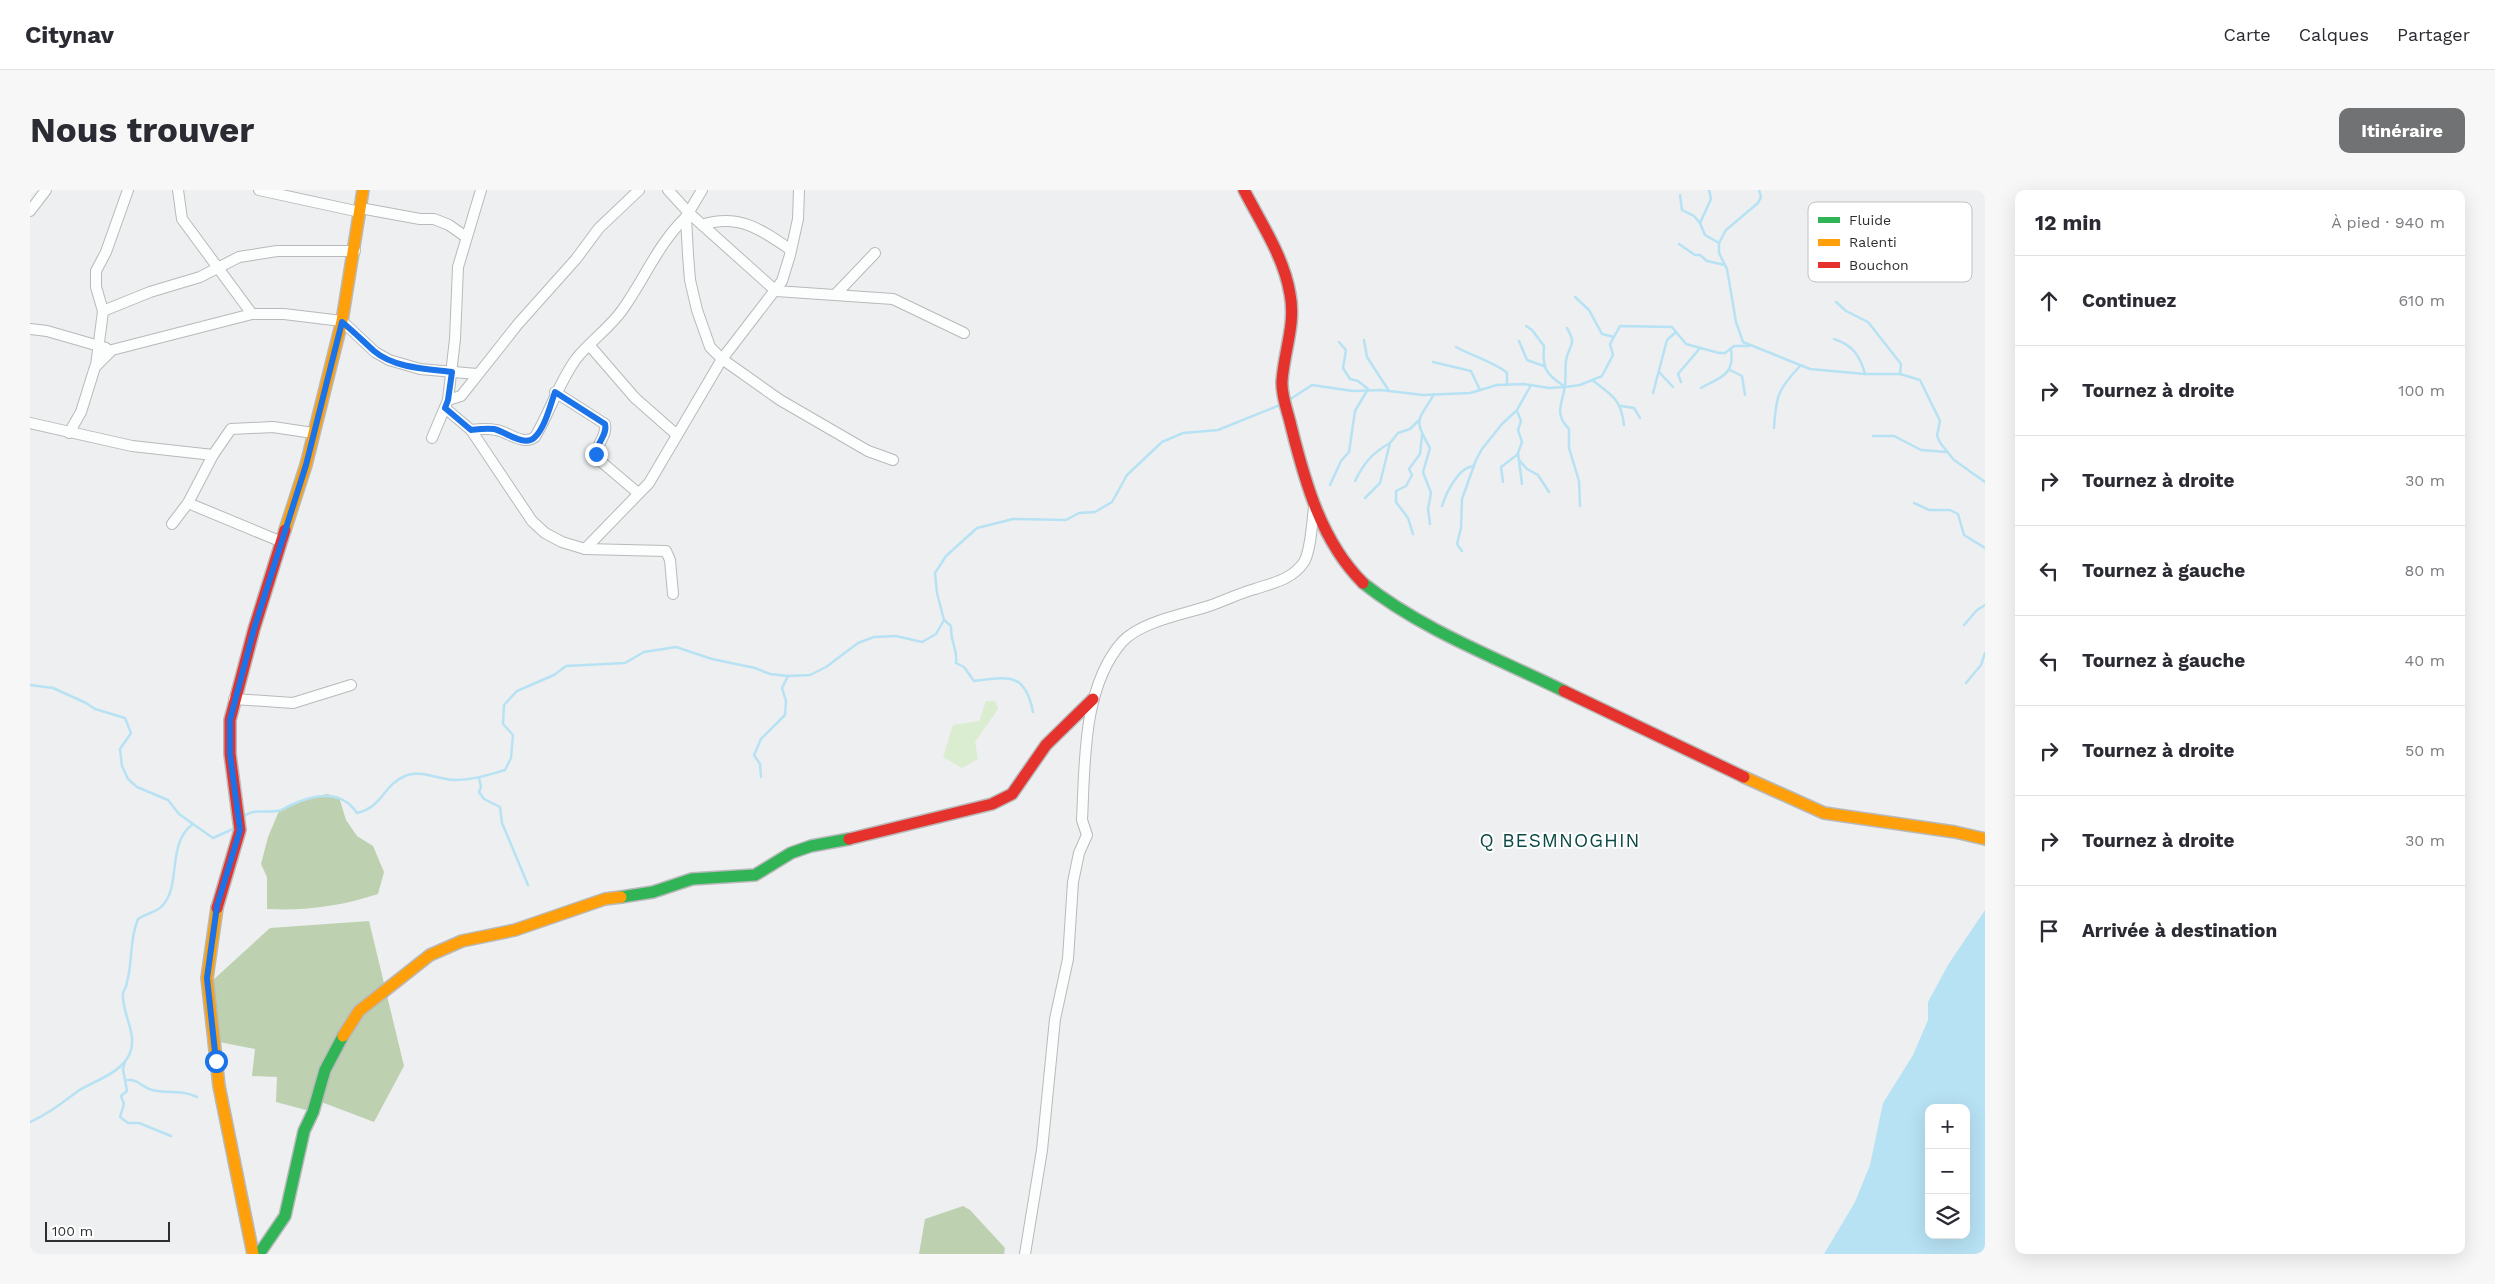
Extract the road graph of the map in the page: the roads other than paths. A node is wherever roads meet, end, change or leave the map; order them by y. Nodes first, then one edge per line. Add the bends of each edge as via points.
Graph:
1 (46, 190) edge
2 (128, 190) edge
3 (178, 190) edge
4 (259, 190) edge
5 (363, 190) edge
6 (481, 190) edge
7 (639, 190) edge
8 (668, 190) edge
9 (702, 190) edge
10 (799, 190) edge
11 (1244, 190) edge
12 (360, 210) junction
13 (30, 211) edge
14 (688, 215) junction
15 (702, 225) junction
16 (466, 237) junction
17 (791, 250) junction
18 (354, 251) junction
19 (875, 254) dead end
20 (219, 267) junction
21 (776, 291) junction
22 (835, 295) junction
23 (103, 311) junction
24 (252, 314) junction
25 (342, 322) junction
26 (30, 329) edge
27 (964, 333) dead end
28 (100, 345) junction
29 (590, 346) junction
30 (112, 350) junction
31 (722, 359) junction
32 (96, 367) junction
33 (452, 372) junction
34 (477, 374) junction
35 (555, 392) junction
36 (447, 404) junction
37 (30, 423) edge
38 (471, 430) junction
39 (69, 433) junction
40 (314, 433) junction
41 (677, 435) junction
42 (432, 438) dead end
43 (213, 455) junction
44 (893, 460) dead end
45 (638, 493) junction
46 (188, 503) junction
47 (1314, 505) junction
48 (172, 524) dead end
49 (282, 542) junction
50 (585, 549) junction
51 (673, 594) dead end
52 (351, 685) dead end
53 (234, 699) junction
54 (1093, 699) junction
55 (1985, 839) edge
56 (253, 1254) edge
57 (259, 1254) edge
58 (1025, 1254) edge

1 - 13 street
2 - 23 street via 96,271 96,287
3 - 20 street via 182,219
4 - 12 street
5 - 12 street
6 - 16 street
7 - 34 street via 599,228
8 - 14 street
9 - 14 street
10 - 17 street via 798,219
11 - 47 street via 1285,271 1291,293 1292,312 1283,393
12 - 16 street via 434,219
12 - 18 street
14 - 15 street
14 - 29 street via 654,256 623,310
14 - 31 street via 690,280 697,310 710,347
15 - 17 street via 726,219 737,222 767,233
15 - 21 street
16 - 33 street via 457,275
17 - 21 street
18 - 20 street via 257,254 239,257
18 - 25 street
19 - 22 street
20 - 23 street via 200,277
20 - 24 street
21 - 22 street
21 - 31 street
22 - 27 street via 893,298
23 - 28 street
24 - 25 street via 284,314
24 - 30 street
25 - 33 street via 375,352 390,360 420,369
25 - 40 street
26 - 28 street
28 - 30 street
28 - 32 street
29 - 35 street via 570,368
29 - 41 street via 635,398
30 - 32 street
31 - 41 street
31 - 44 street via 780,400 868,451
32 - 39 street via 81,412
33 - 34 street
33 - 36 street
34 - 36 street via 461,396
35 - 38 street via 543,424 530,441 493,429
35 - 45 street via 605,424 606,430 596,449 598,458
36 - 38 street
36 - 42 street
37 - 39 street
38 - 50 street via 538,528 562,542
39 - 43 street via 148,448
40 - 43 street via 273,426 231,429
40 - 49 street
41 - 45 street via 649,483
43 - 46 street
45 - 50 street
46 - 48 street
46 - 49 street
47 - 54 street via 1304,562 1293,573 1276,583 1142,629 1122,642
47 - 55 street via 1333,544 1369,589 1395,606 1488,653 1804,806 1824,813
49 - 53 street
50 - 51 street via 666,551 670,560
52 - 53 street via 293,703
53 - 56 street via 230,754 240,830 217,906 207,978 220,1086
54 - 57 street via 1046,745 1012,794 992,804 867,836 811,846 791,853 755,875 692,879 653,892 605,899 581,910 515,930 462,941 430,955 353,1018 325,1070 304,1131 284,1216
54 - 58 street via 1088,724 1082,820 1087,835 1079,853 1073,882 1068,959 1055,1019 1042,1150

